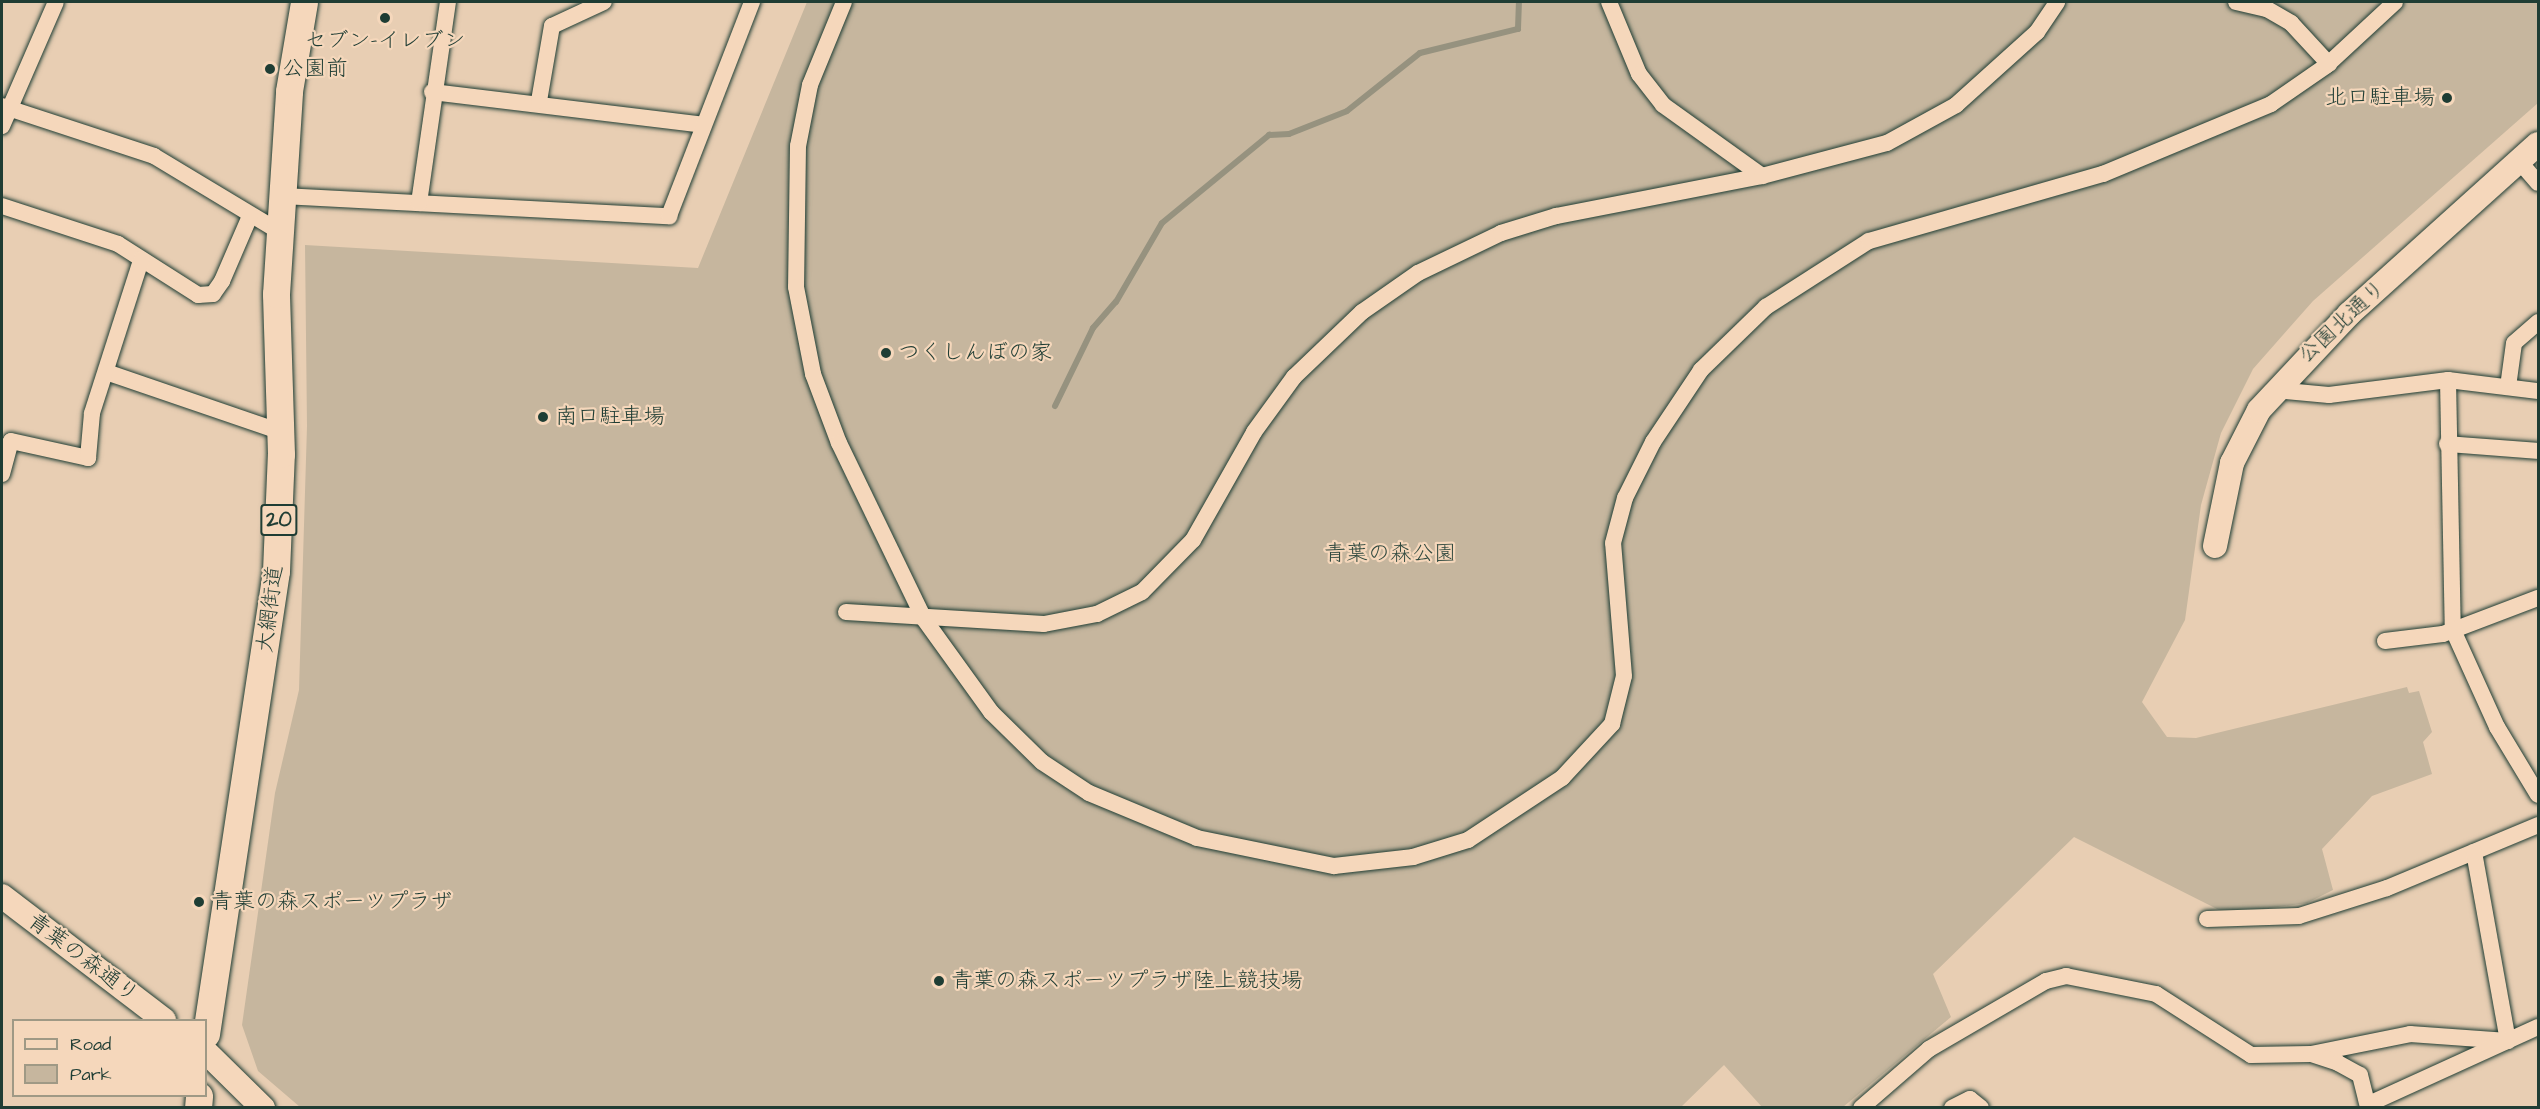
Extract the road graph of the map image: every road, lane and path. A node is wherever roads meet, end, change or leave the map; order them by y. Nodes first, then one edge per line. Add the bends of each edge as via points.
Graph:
1 (56, 2) edge
2 (304, 2) edge
3 (448, 2) edge
4 (604, 2) edge
5 (752, 2) edge
6 (844, 2) edge
7 (1609, 2) edge
8 (2057, 2) edge
9 (2236, 2) edge
10 (2395, 2) edge
11 (2329, 64) junction
12 (432, 92) junction
13 (539, 101) junction
14 (5, 107) edge
15 (703, 124) junction
16 (2, 126) edge
17 (2538, 144) edge
18 (2519, 161) junction
19 (1762, 176) junction
20 (2538, 183) edge
21 (281, 196) junction
22 (419, 203) junction
23 (2, 206) edge
24 (250, 216) junction
25 (280, 232) junction
26 (141, 260) junction
27 (2538, 322) edge
28 (106, 372) junction
29 (2448, 380) junction
30 (2508, 387) junction
31 (2276, 390) junction
32 (2538, 391) edge
33 (281, 432) junction
34 (2447, 444) junction
35 (2538, 451) edge
36 (2, 474) edge
37 (2215, 546) dead end
38 (2538, 598) edge
39 (846, 612) dead end
40 (924, 619) junction
41 (2453, 630) junction
42 (2385, 641) dead end
43 (2537, 788) edge
44 (2538, 825) edge
45 (2474, 852) junction
46 (2, 896) edge
47 (2207, 919) dead end
48 (163, 1019) edge
49 (207, 1027) edge
50 (2538, 1027) edge
51 (2508, 1041) junction
52 (207, 1053) edge
53 (2311, 1053) junction
54 (2369, 1106) edge
55 (263, 1107) edge
56 (1861, 1107) edge
57 (1952, 1107) edge
58 (1981, 1107) edge

1 - 14 street
2 - 21 main road, 大網街道 / 20
3 - 12 street
4 - 13 street via 552,26
5 - 15 street
6 - 40 street via 810,85 798,146 796,287 824,404
7 - 19 street via 1639,74 1663,105
8 - 19 street via 2029,39 1956,105 1925,126 1865,150
9 - 11 street via 2267,9 2291,23
10 - 11 street
11 - 40 street via 2271,104 2156,154 2048,192 1938,217 1869,241 1766,307 1701,370 1653,442 1625,498 1614,543 1624,676 1612,724 1562,778 1468,840 1413,857 1334,866 1254,853 1144,819 1089,793 1042,762 991,712
12 - 13 street
12 - 22 street
13 - 15 street
14 - 16 street
14 - 24 street via 154,156
15 - 22 street via 669,216
17 - 18 street, 公園北通り
18 - 20 street
18 - 31 street, 公園北通り via 2341,321
19 - 40 street via 1557,216 1501,233 1418,273 1362,312 1294,377 1254,432 1193,540 1142,592 1097,614 1044,624
21 - 22 street
21 - 25 main road, 大網街道 / 20
23 - 26 street via 118,244
24 - 25 street
24 - 26 street via 237,256 213,294 198,294
25 - 33 main road, 大網街道 / 20
26 - 28 street
27 - 30 street via 2514,343
28 - 33 street
28 - 36 street via 92,413 88,458 11,441
29 - 30 street
29 - 31 street via 2329,395
29 - 34 street
30 - 32 street
31 - 37 street, 公園北通り via 2232,463
33 - 49 main road, 大網街道 / 20 via 276,571
34 - 35 street
34 - 41 street
38 - 41 street
39 - 40 street
41 - 42 street
41 - 43 street via 2497,727
44 - 45 street
45 - 47 street via 2299,916
45 - 51 street
46 - 48 street, 青葉の森通り
50 - 51 street
51 - 53 street via 2410,1034
51 - 54 street
52 - 55 street
53 - 54 street via 2360,1075
53 - 56 street via 2251,1055 2156,994 2066,976 2046,981 1929,1049
57 - 58 street via 1970,1099

